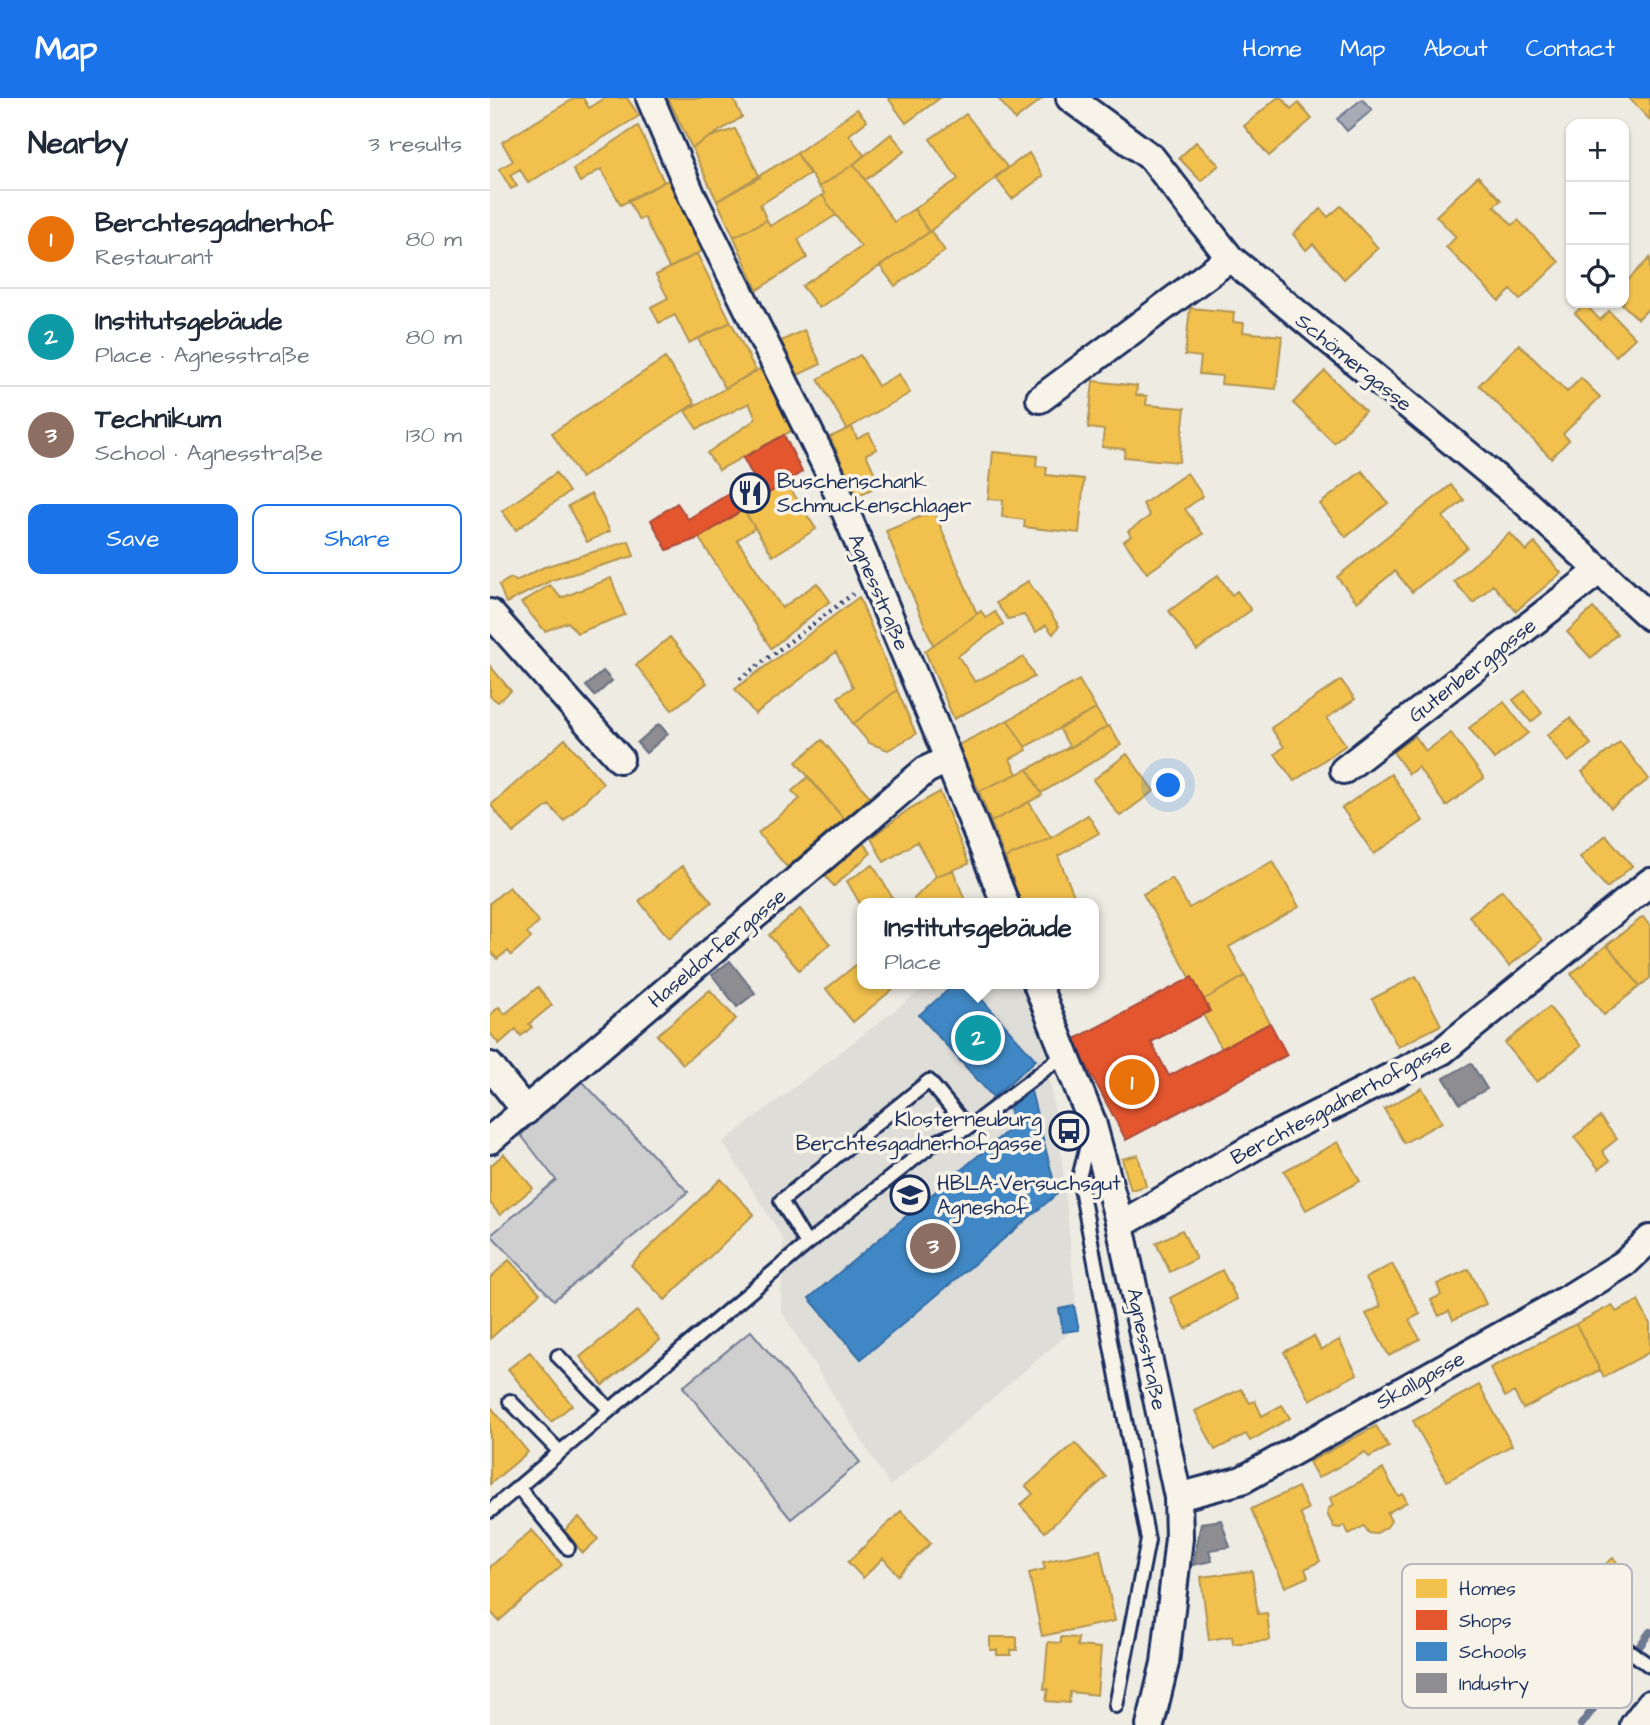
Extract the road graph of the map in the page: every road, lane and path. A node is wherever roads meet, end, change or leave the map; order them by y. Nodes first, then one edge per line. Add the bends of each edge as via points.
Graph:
1 (650, 98) edge
2 (1070, 98) edge
3 (1230, 258) junction
4 (1040, 399) dead end
5 (1600, 570) junction
6 (874, 579) junction
7 (490, 612) edge
8 (1650, 617) edge
9 (740, 679) dead end
10 (620, 758) dead end
11 (947, 760) junction
12 (1344, 770) dead end
13 (1650, 881) edge
14 (1003, 898) edge
15 (1039, 989) edge
16 (1065, 1054) junction
17 (490, 1066) edge
18 (526, 1111) junction
19 (1092, 1122) junction
20 (968, 1128) junction
21 (490, 1140) edge
22 (1120, 1225) junction
23 (1650, 1239) edge
24 (807, 1244) junction
25 (558, 1356) dead end
26 (510, 1401) dead end
27 (610, 1410) junction
28 (560, 1452) junction
29 (518, 1488) junction
30 (1178, 1497) junction
31 (490, 1511) edge
32 (568, 1548) dead end
33 (1632, 1653) edge
34 (1650, 1666) edge
35 (1650, 1704) edge
36 (1116, 1706) dead end
37 (1150, 1725) edge
38 (1634, 1725) edge

1 - 6 street, Agnesstraße via 691,194 829,472
2 - 3 street, Schömergasse via 1152,158
3 - 4 street
3 - 5 street, Schömergasse via 1524,501
5 - 8 street, Schömergasse
5 - 12 street, Gutenberggasse
6 - 9 path
6 - 11 street, Agnesstraße
7 - 10 street
11 - 14 street, Agnesstraße
11 - 18 street, Haseldorfergasse via 926,770
13 - 22 street, Berchtesgadnerhofgasse via 1442,1051 1264,1141
15 - 16 street, Agnesstraße
16 - 19 street, Agnesstraße
16 - 20 lane
17 - 18 street
18 - 21 street, Haseldorfergasse
19 - 22 street, Agnesstraße
19 - 36 lane via 1079,1178 1148,1541
20 - 24 lane via 934,1143
20 - 24 lane via 929,1081 781,1201
22 - 30 street, Agnesstraße
23 - 30 street, Skallgasse via 1625,1264 1242,1480
24 - 27 lane
25 - 27 lane
26 - 28 lane
27 - 28 lane
28 - 29 lane
29 - 31 lane
29 - 32 lane
30 - 37 street, Agnesstraße via 1179,1538 1166,1650
33 - 34 lane
35 - 38 street

